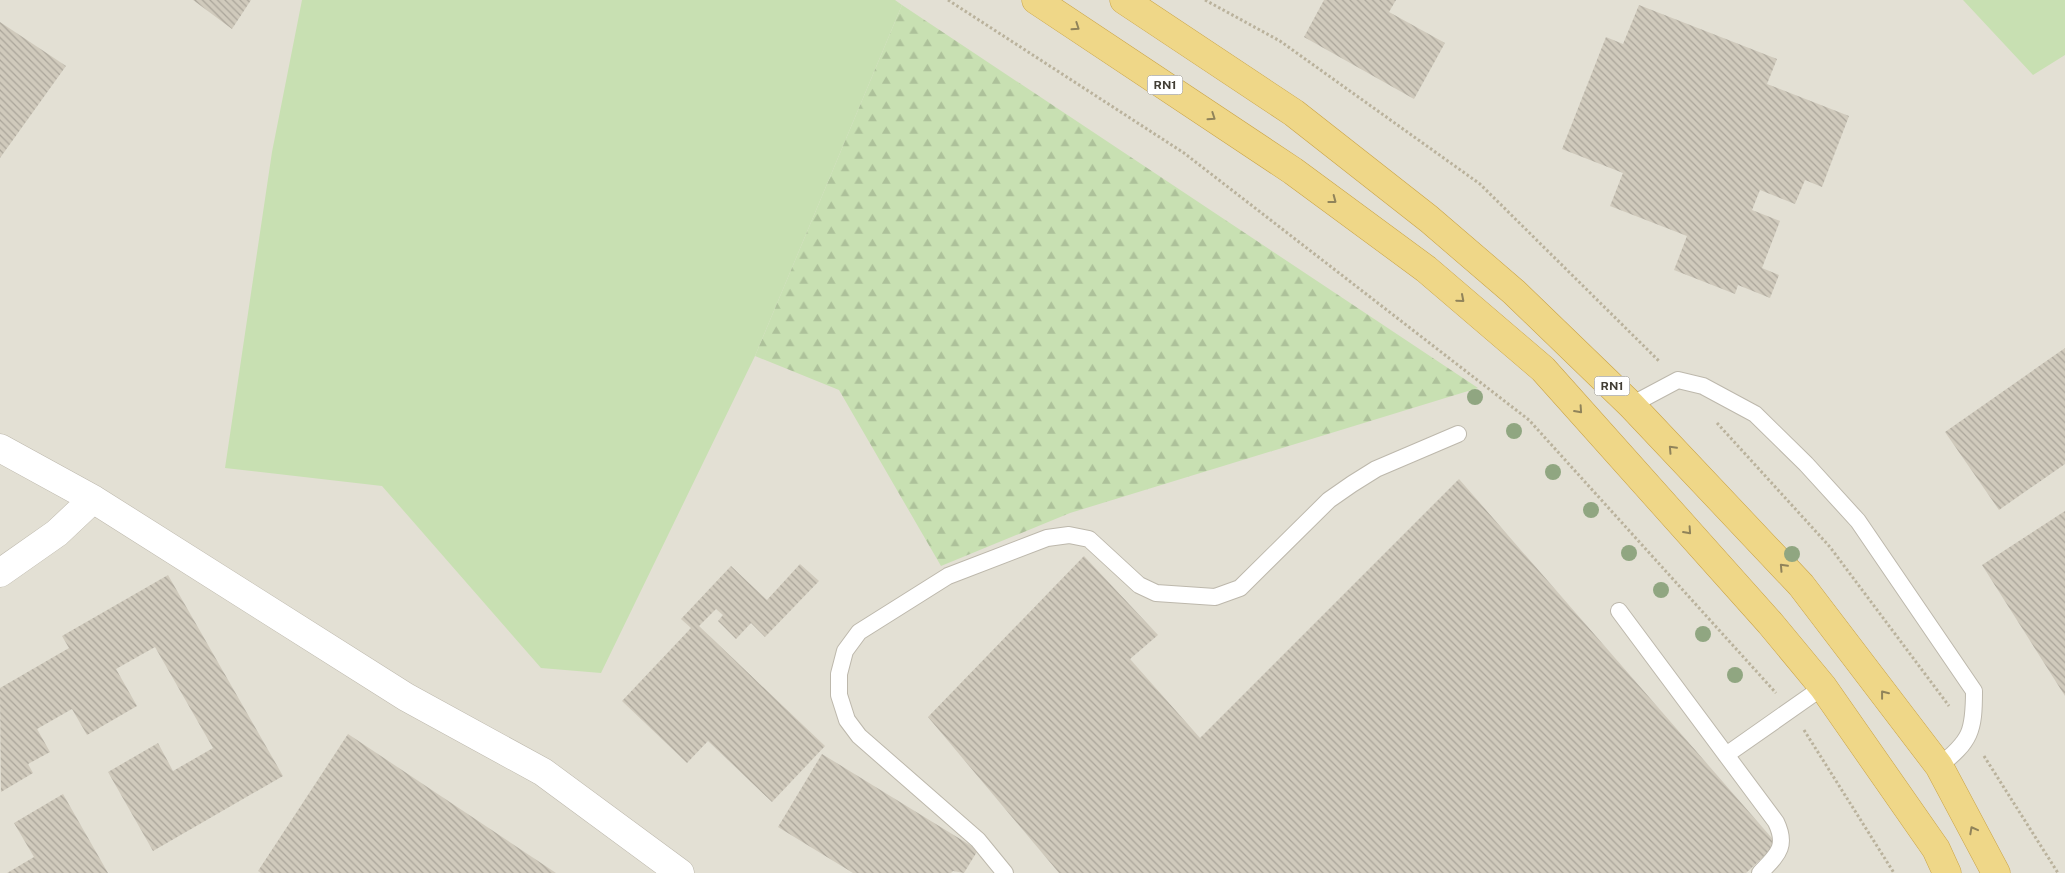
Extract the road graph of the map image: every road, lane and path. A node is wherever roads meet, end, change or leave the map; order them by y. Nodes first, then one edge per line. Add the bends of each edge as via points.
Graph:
1 (948, 0) edge
2 (1036, 0) edge
3 (1124, 0) edge
4 (1631, 404) junction
5 (1458, 434) dead end
6 (0, 448) edge
7 (93, 499) junction
8 (0, 573) edge
9 (1619, 611) dead end
10 (1823, 687) junction
11 (1791, 710) junction
12 (1726, 755) junction
13 (1939, 766) junction
14 (679, 872) edge
15 (1005, 873) edge
16 (1760, 873) edge
17 (1894, 873) edge
18 (1947, 873) edge
19 (1996, 873) edge

1 - 11 path via 1184,153 1529,420
2 -> 10 highway, RN1 via 1293,171 1426,269 1543,369 1770,623
3 - 4 highway, RN1 via 1294,113 1429,219 1514,292
13 -> 4 highway, RN1 via 1800,585
4 - 13 lane via 1678,380 1703,386 1755,414 1858,521 1974,691 1970,733 1959,750
5 - 15 lane via 1376,469 1352,484 1329,500 1240,588 1215,597 1156,593 1139,585 1089,539 1069,535 1047,538 948,576 859,632 845,651 839,674 839,695 847,720 859,736 978,840
6 - 7 street
7 - 8 street via 57,533
7 - 14 street via 406,697 542,772
9 - 12 lane
10 - 11 lane
10 - 18 highway, RN1 via 1936,849
11 - 12 lane
11 - 17 path
12 - 16 lane via 1776,822 1782,835 1777,854
19 -> 13 highway, RN1

